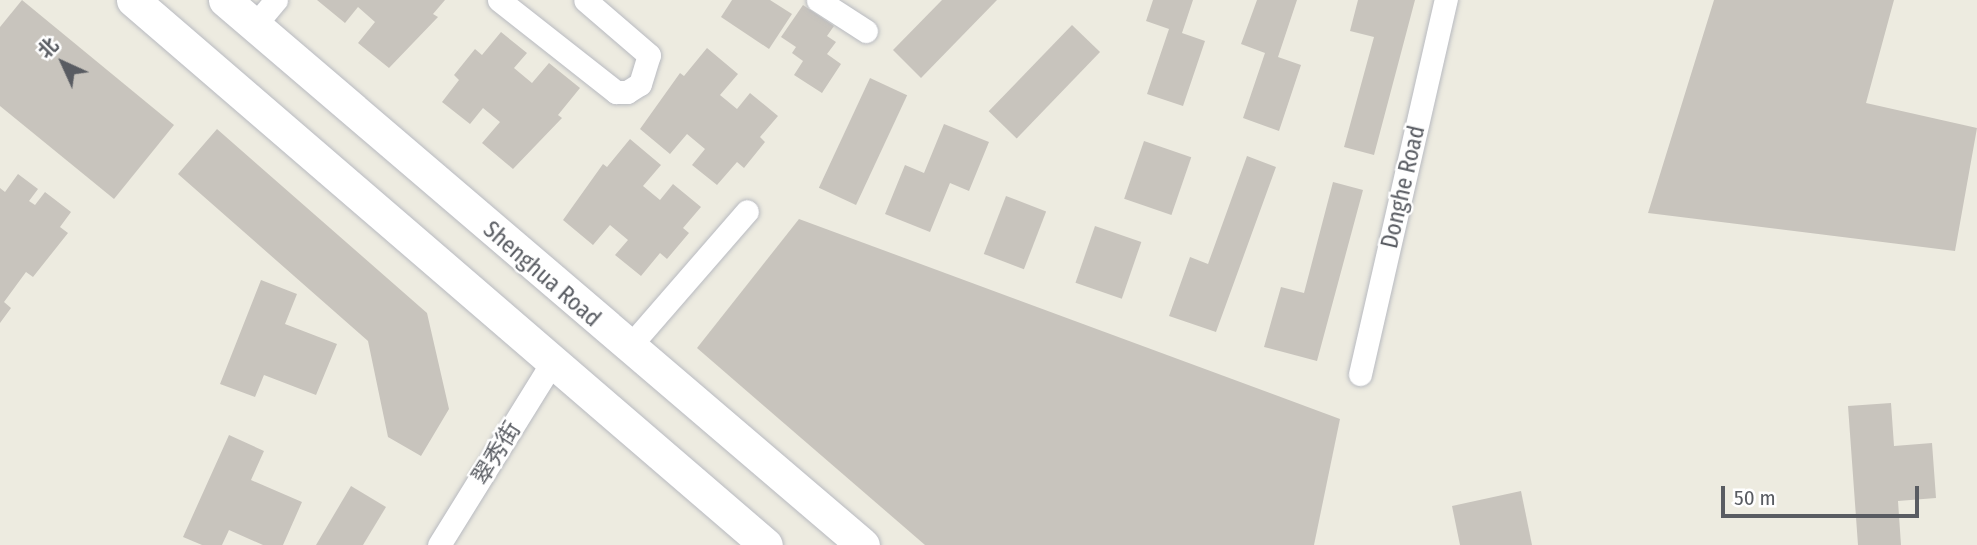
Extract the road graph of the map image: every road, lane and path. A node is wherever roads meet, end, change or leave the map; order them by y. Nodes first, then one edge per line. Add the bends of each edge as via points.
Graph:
1 (133, 0) edge
2 (225, 0) edge
3 (276, 0) edge
4 (499, 0) edge
5 (585, 0) edge
6 (818, 0) edge
7 (1446, 0) edge
8 (254, 26) junction
9 (866, 31) dead end
10 (747, 211) dead end
11 (628, 348) junction
12 (553, 361) junction
13 (1360, 374) dead end
14 (439, 545) edge
15 (766, 545) edge
16 (863, 545) edge

1 - 12 main road
2 - 8 main road, Shenghua Road
3 - 8 street
4 - 5 street via 615,92 627,92 640,83 649,55
6 - 9 street
7 - 13 street, Donghe Road
8 - 11 main road, Shenghua Road
10 - 11 street
11 - 16 main road, Shenghua Road
12 - 14 street, 翠秀街
12 - 15 main road

